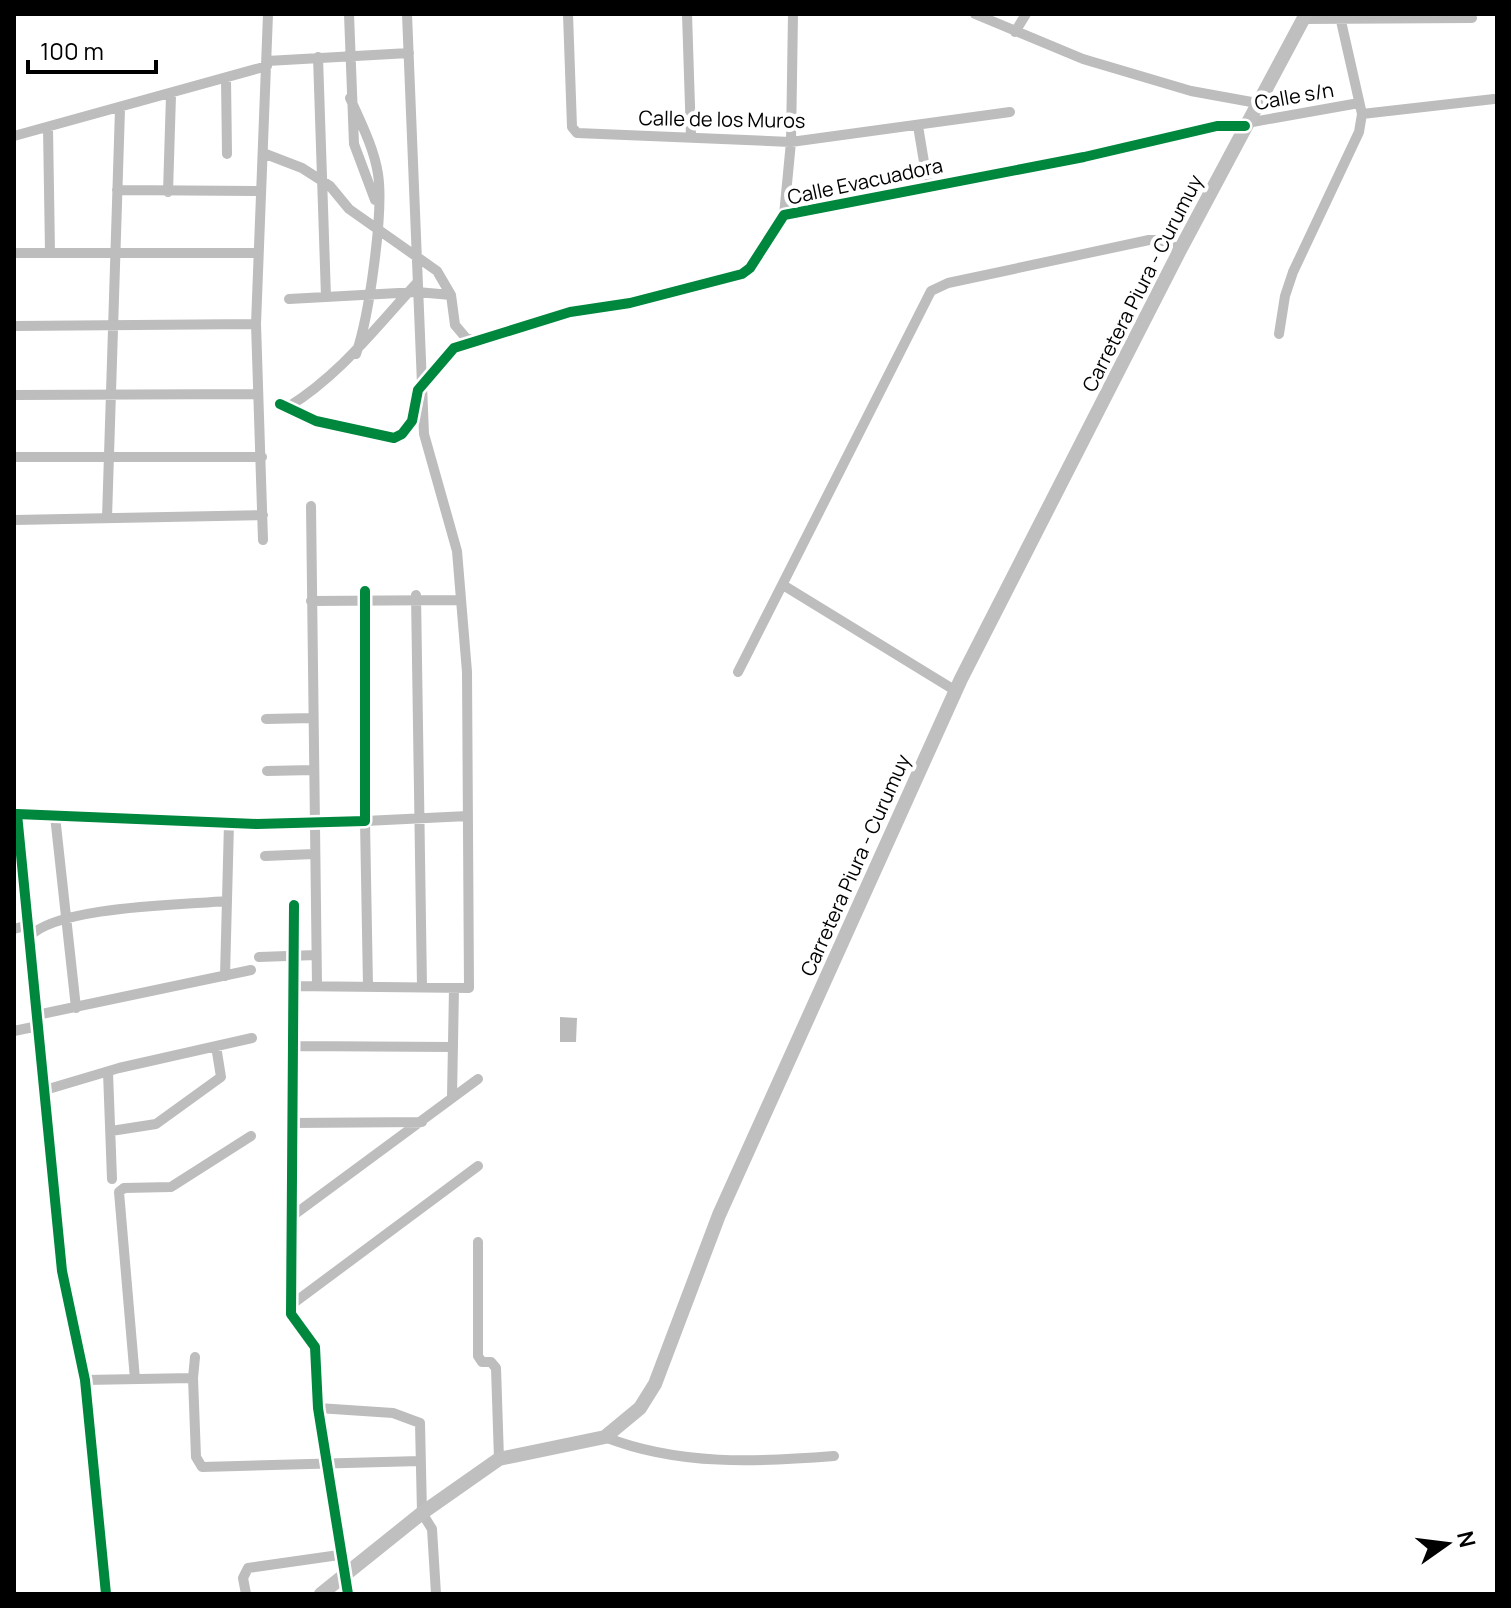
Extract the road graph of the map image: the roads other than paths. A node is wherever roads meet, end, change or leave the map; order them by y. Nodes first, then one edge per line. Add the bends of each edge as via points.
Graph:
1 (268, 14) edge
2 (349, 14) edge
3 (417, 14) edge
4 (568, 14) edge
5 (687, 14) edge
6 (793, 14) edge
7 (975, 14) edge
8 (1026, 14) edge
9 (1305, 16) edge
10 (408, 18) edge
11 (1472, 18) dead end
12 (1341, 21) junction
13 (1015, 32) junction
14 (409, 53) junction
15 (350, 56) junction
16 (318, 57) junction
17 (267, 64) junction
18 (226, 79) junction
19 (171, 95) junction
20 (1494, 99) dead end
21 (1257, 103) junction
22 (1360, 108) junction
23 (120, 109) junction
24 (1010, 112) dead end
25 (1246, 124) junction
26 (918, 126) junction
27 (48, 127) junction
28 (14, 136) edge
29 (691, 137) junction
30 (791, 142) junction
31 (263, 153) junction
32 (227, 154) dead end
33 (322, 180) junction
34 (928, 186) junction
35 (117, 190) junction
36 (260, 191) junction
37 (168, 192) junction
38 (784, 215) junction
39 (376, 230) junction
40 (1180, 250) junction
41 (14, 253) edge
42 (50, 253) junction
43 (114, 253) junction
44 (257, 253) junction
45 (416, 257) junction
46 (414, 289) junction
47 (369, 294) junction
48 (451, 295) junction
49 (326, 297) junction
50 (289, 299) dead end
51 (113, 324) junction
52 (256, 324) junction
53 (14, 326) edge
54 (1279, 334) dead end
55 (478, 341) junction
56 (356, 354) junction
57 (424, 382) junction
58 (257, 394) junction
59 (14, 395) edge
60 (111, 397) junction
61 (109, 455) junction
62 (14, 457) edge
63 (262, 457) junction
64 (311, 506) dead end
65 (263, 515) junction
66 (107, 518) junction
67 (14, 520) edge
68 (263, 540) dead end
69 (783, 585) junction
70 (365, 596) junction
71 (416, 598) junction
72 (461, 600) junction
73 (311, 601) junction
74 (738, 672) dead end
75 (956, 691) junction
76 (313, 718) junction
77 (266, 719) dead end
78 (313, 770) junction
79 (267, 771) dead end
80 (55, 816) junction
81 (468, 816) junction
82 (419, 818) junction
83 (365, 821) junction
84 (314, 822) junction
85 (229, 823) junction
86 (314, 854) junction
87 (265, 856) dead end
88 (227, 901) junction
89 (315, 905) junction
90 (64, 917) junction
91 (14, 929) edge
92 (29, 931) junction
93 (316, 955) junction
94 (293, 956) junction
95 (259, 957) dead end
96 (251, 970) dead end
97 (225, 976) junction
98 (291, 986) junction
99 (317, 986) junction
100 (368, 987) junction
101 (422, 987) junction
102 (454, 988) junction
103 (76, 1008) junction
104 (38, 1020) junction
105 (14, 1031) edge
106 (252, 1038) dead end
107 (216, 1046) junction
108 (291, 1046) junction
109 (452, 1047) junction
110 (108, 1072) junction
111 (478, 1079) dead end
112 (45, 1090) junction
113 (452, 1098) junction
114 (422, 1122) junction
115 (292, 1123) junction
116 (111, 1131) junction
117 (251, 1136) dead end
118 (478, 1166) dead end
119 (112, 1179) dead end
120 (291, 1217) junction
121 (478, 1242) dead end
122 (291, 1305) junction
123 (195, 1357) dead end
124 (193, 1378) junction
125 (135, 1379) junction
126 (85, 1380) junction
127 (318, 1408) junction
128 (605, 1437) junction
129 (834, 1456) dead end
130 (499, 1459) junction
131 (325, 1461) junction
132 (420, 1461) junction
133 (422, 1513) junction
134 (339, 1555) junction
135 (342, 1577) junction
136 (106, 1594) edge
137 (246, 1594) edge
138 (321, 1594) edge
139 (348, 1594) edge
140 (436, 1594) edge

1 - 17 street
2 - 15 street
3 - 10 street
4 - 29 street, Calle de los Muros via 572,127 577,133
5 - 29 street
6 - 30 street
7 - 13 street
8 - 13 street
9 - 12 street
9 - 21 main road, Carretera Piura - Curumuy
10 - 14 street
11 - 12 street
12 - 22 street, Calle s/n
13 - 21 street via 1191,91
14 - 15 street
14 - 45 street
15 - 16 street
15 - 39 street via 354,144 378,207
16 - 17 street
16 - 33 street
17 - 18 street
17 - 31 street
18 - 19 street
18 - 32 street
19 - 23 street
19 - 37 street
20 - 22 street
21 - 25 main road, Carretera Piura - Curumuy
22 - 25 street, Calle s/n
22 - 54 street via 1359,132 1293,272
23 - 27 street
23 - 35 street
24 - 26 street, Calle de los Muros
25 - 34 street, Calle Evacuadora
25 - 40 main road, Carretera Piura - Curumuy
26 - 30 street, Calle de los Muros
26 - 34 street
27 - 28 street
27 - 42 street
29 - 30 street, Calle de los Muros
30 - 38 street
31 - 33 street
31 - 36 street
33 - 39 street
33 - 49 street
34 - 38 street, Calle Evacuadora
35 - 37 street
35 - 43 street
36 - 37 street
36 - 44 street
38 - 55 street, Calle Evacuadora via 742,274 630,303 570,312
39 - 45 street
39 - 47 street
40 - 69 street via 1149,240 931,291
40 - 75 main road, Carretera Piura - Curumuy
41 - 42 street
42 - 43 street
43 - 44 street
43 - 51 street
44 - 52 street
45 - 46 street
45 - 48 street via 437,271
46 - 47 street
46 - 48 street
46 - 56 street
46 - 57 street
47 - 49 street
47 - 56 street
48 - 55 street via 455,325 466,338
49 - 50 street
51 - 52 street
51 - 53 street
51 - 60 street
52 - 58 street
55 - 57 street, Calle Evacuadora via 447,353
56 - 57 street via 312,392 284,405 341,428 394,438 412,421
57 - 72 street via 424,434 454,532
58 - 60 street
58 - 63 street
59 - 60 street
60 - 61 street
61 - 62 street
61 - 63 street
61 - 66 street
63 - 65 street
64 - 73 street
65 - 66 street
65 - 68 street
66 - 67 street
69 - 74 street
69 - 75 street
70 - 71 street
70 - 73 street
70 - 83 street
71 - 72 street
71 - 82 street
72 - 81 street
73 - 76 street
75 - 128 main road, Carretera Piura - Curumuy via 719,1215 655,1384 640,1408
76 - 77 street
76 - 78 street
78 - 79 street
78 - 84 street
80 - 85 street
80 - 90 street
80 - 92 street via 17,814
81 - 82 street
81 - 102 street via 469,988
82 - 83 street
82 - 101 street
83 - 84 street
83 - 100 street
84 - 85 street
84 - 86 street
85 - 88 street
86 - 87 street
86 - 89 street
88 - 90 street
88 - 97 street
89 - 93 street
89 - 94 street via 291,904
90 - 92 street
90 - 103 street
91 - 92 street
92 - 104 street
93 - 94 street
93 - 99 street
94 - 95 street
94 - 98 street
96 - 97 street
97 - 103 street
98 - 99 street
98 - 108 street
99 - 100 street
100 - 101 street
101 - 102 street
102 - 109 street
103 - 104 street
104 - 105 street
104 - 112 street
106 - 107 street
107 - 110 street
107 - 116 street via 221,1077 156,1124
108 - 109 street
108 - 115 street
109 - 113 street
110 - 112 street
110 - 116 street
111 - 113 street
112 - 126 street via 67,1309
113 - 114 street
114 - 115 street
114 - 120 street
115 - 120 street
116 - 119 street
117 - 125 street via 171,1187 119,1192
118 - 122 street
120 - 122 street
121 - 130 street via 478,1356 496,1368
122 - 127 street via 294,1321 315,1347
123 - 124 street
124 - 125 street
124 - 131 street via 196,1457 202,1467
125 - 126 street
126 - 136 street
127 - 131 street
127 - 132 street via 393,1413 420,1423
128 - 129 street via 633,1449 709,1459 760,1462
128 - 130 main road, Carretera Piura - Curumuy
130 - 133 main road, Carretera Piura - Curumuy
131 - 132 street
131 - 134 street
132 - 133 street
133 - 135 main road, Carretera Piura - Curumuy
133 - 140 street via 432,1529
134 - 135 street
134 - 137 street via 248,1568 243,1578
135 - 138 main road, Carretera Piura - Curumuy
135 - 139 street

